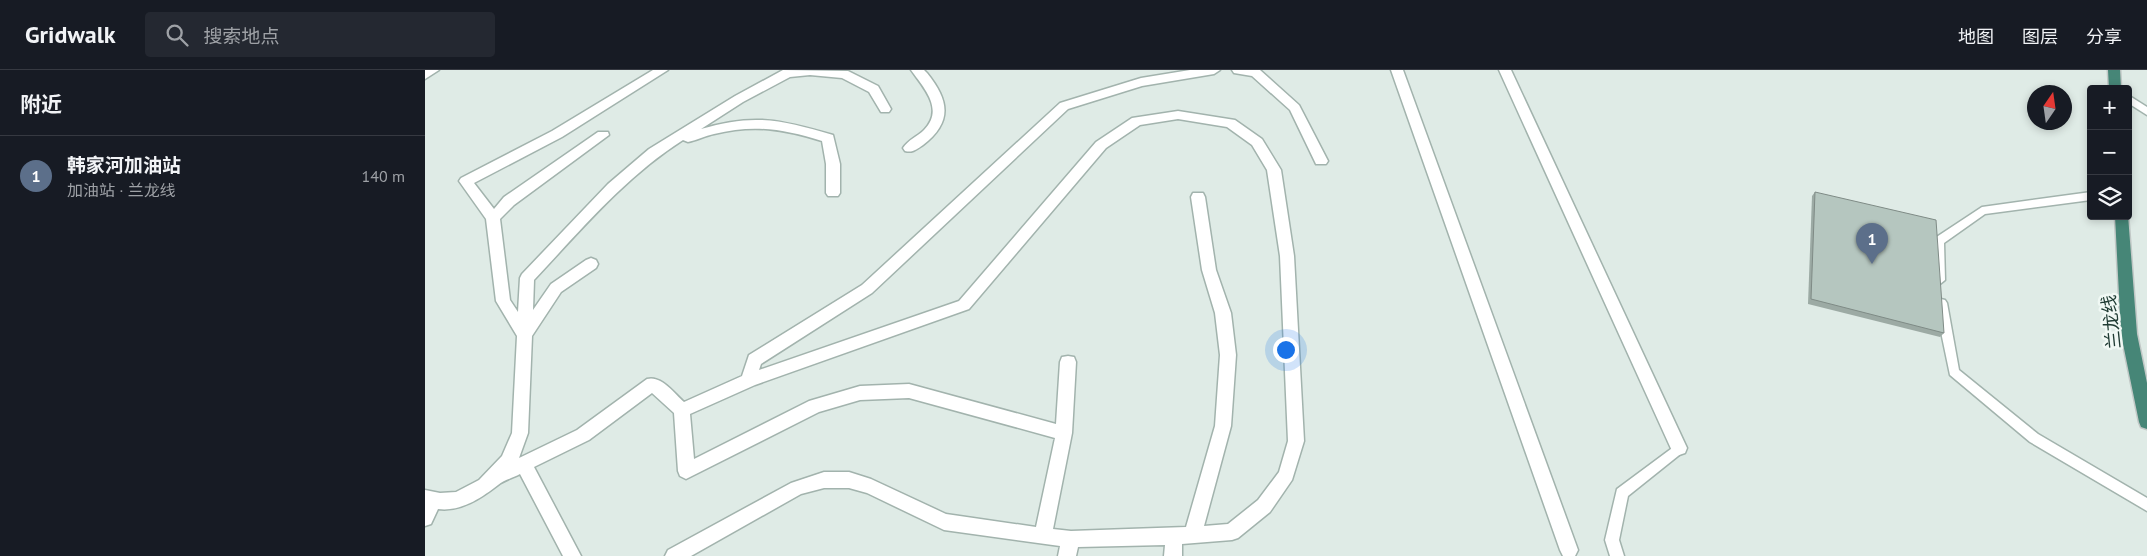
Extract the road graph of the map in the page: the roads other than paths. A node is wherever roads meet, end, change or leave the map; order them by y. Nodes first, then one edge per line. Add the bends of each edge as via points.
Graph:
1 (433, 70) edge
2 (662, 70) edge
3 (917, 70) edge
4 (1214, 70) edge
5 (1238, 70) edge
6 (1397, 70) edge
7 (1505, 70) edge
8 (2114, 70) edge
9 (790, 72) edge
10 (425, 75) edge
11 (2115, 85) edge
12 (2132, 101) edge
13 (885, 109) dead end
14 (2147, 112) edge
15 (603, 135) dead end
16 (911, 148) dead end
17 (654, 152) junction
18 (1321, 161) dead end
19 (833, 193) dead end
20 (1198, 197) dead end
21 (2087, 197) edge
22 (493, 218) junction
23 (2122, 220) edge
24 (591, 264) dead end
25 (524, 335) junction
26 (1068, 362) dead end
27 (749, 380) junction
28 (682, 410) junction
29 (2147, 422) edge
30 (1064, 433) junction
31 (1679, 448) joint
32 (523, 464) junction
33 (497, 477) junction
34 (428, 500) edge
35 (2147, 505) edge
36 (425, 518) edge
37 (1193, 535) junction
38 (1043, 536) junction
39 (1174, 536) junction
40 (1069, 548) edge
41 (1569, 550) dead end
42 (571, 556) edge
43 (674, 556) edge
44 (1173, 556) edge
45 (1617, 556) edge

1 - 10 street
2 - 22 street via 557,134 466,181
3 - 16 street via 933,89 939,110 933,127
4 - 27 street via 1141,82 1064,106 867,289 754,360
5 - 18 street via 1255,72 1295,108
6 - 41 street
7 - 31 street
8 - 11 highway
9 - 13 street via 810,70 843,74 874,89
9 - 17 street via 739,99
12 - 14 lane
15 - 22 street via 509,201
17 - 19 street via 702,132 753,124 786,125 827,138 833,164
17 - 25 street via 613,187 527,278
20 - 37 street via 1209,270 1223,313 1228,355 1223,426
21 - 35 lane via 1982,211 1939,241 1940,302 1953,372 2034,438
22 - 25 street via 503,301
23 - 29 highway, 兰龙线 via 2129,334
24 - 25 street via 556,288
25 - 33 street via 518,447
26 - 30 street
27 - 28 street
27 - 37 street via 964,305 1101,145 1137,121 1179,115 1230,123 1257,142 1273,170 1287,256 1296,441 1286,475 1264,506 1233,532
28 - 30 street via 686,471 815,406 860,393 909,392
28 - 32 street via 653,384 583,435
30 - 38 street
31 - 45 lane via 1622,493 1612,540
32 - 33 street
32 - 42 street
33 - 34 street via 464,498 447,502
34 - 36 street
37 - 39 street
38 - 40 street
38 - 43 street via 944,522 871,487 849,480 824,480 797,488
39 - 40 street
39 - 44 street

